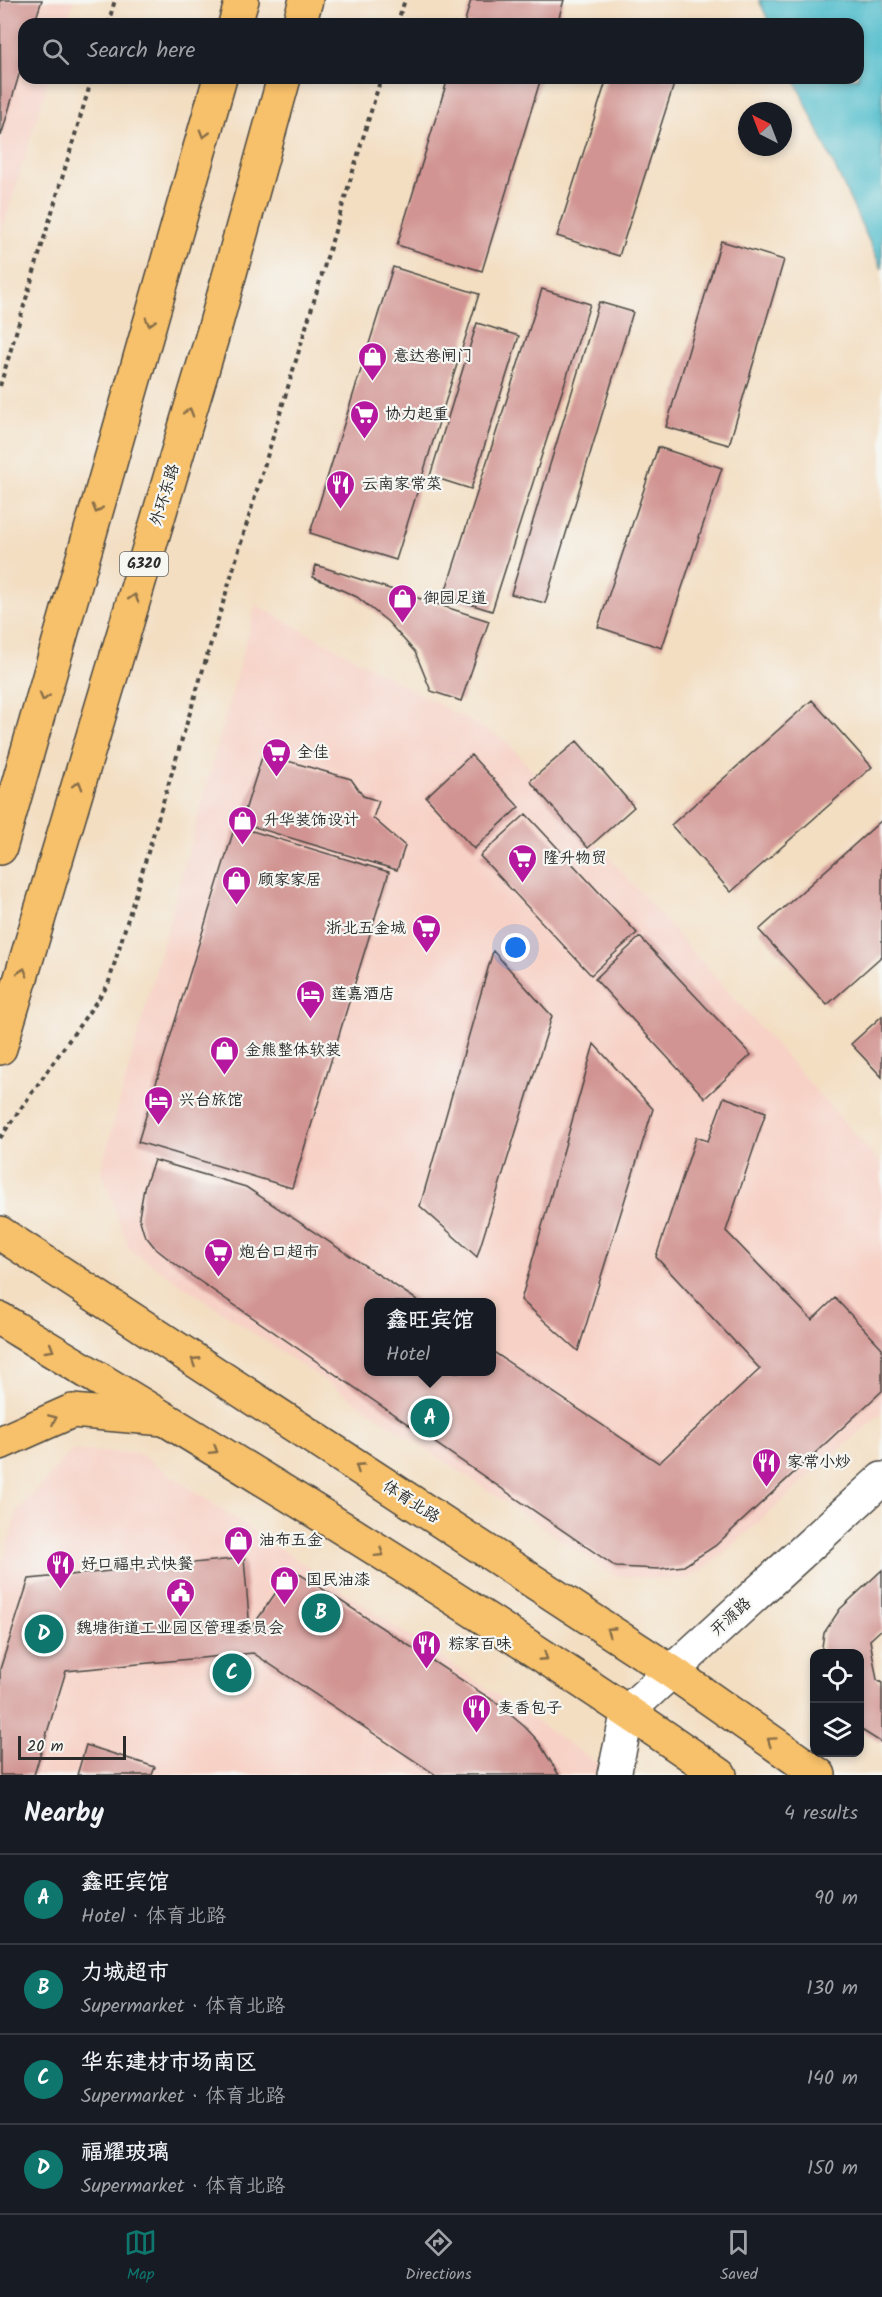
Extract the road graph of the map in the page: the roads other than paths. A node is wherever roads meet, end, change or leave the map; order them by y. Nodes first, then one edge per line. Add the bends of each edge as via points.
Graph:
1 (242, 0) edge
2 (306, 0) edge
3 (237, 18) edge
4 (301, 18) edge
5 (218, 84) edge
6 (282, 84) edge
7 (8, 804) edge
8 (0, 848) edge
9 (0, 1048) edge
10 (0, 1233) edge
11 (0, 1319) edge
12 (164, 1419) junction
13 (0, 1443) edge
14 (882, 1479) edge
15 (672, 1672) junction
16 (628, 1711) junction
17 (614, 1775) edge
18 (720, 1775) edge
19 (819, 1775) edge

1 - 3 main road
2 - 4 main road
5 -> 7 main road
9 -> 6 main road, 外环东路 / G320 via 215,327
7 - 8 main road
15 -> 10 main road, 体育北路
11 -> 12 main road
13 -> 12 main road via 72,1411
12 -> 16 main road
14 - 15 street, 开源路
15 - 16 street, 开源路
19 -> 15 main road, 体育北路
16 - 17 street
16 - 18 main road

